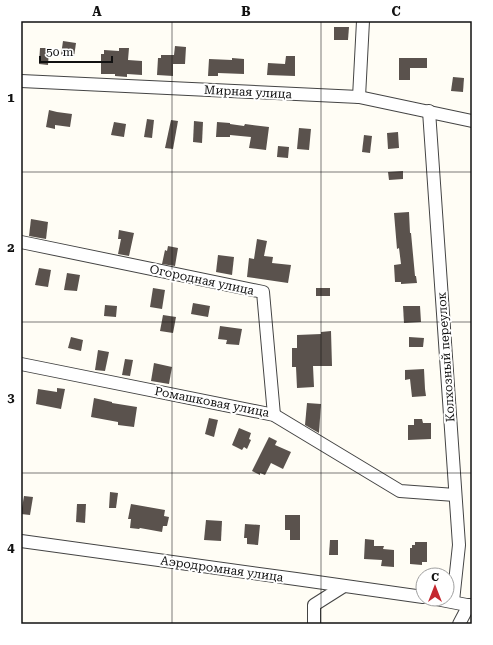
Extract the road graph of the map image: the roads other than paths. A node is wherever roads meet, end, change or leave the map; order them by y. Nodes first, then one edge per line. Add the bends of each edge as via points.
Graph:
1 (363, 21) edge
2 (21, 81) edge
3 (359, 97) junction
4 (428, 111) junction
5 (472, 121) edge
6 (21, 242) edge
7 (21, 364) edge
8 (274, 415) junction
9 (456, 494) junction
10 (21, 541) edge
11 (455, 583) edge
12 (344, 586) junction
13 (415, 596) edge
14 (455, 602) edge
15 (470, 605) edge
16 (314, 624) edge
17 (459, 624) edge

1 - 3 street
2 - 3 street, Мирная улица
3 - 4 street, Мирная улица
4 - 5 street, Мирная улица
4 - 9 street, Колхозный переулок
6 - 8 street, Огородная улица via 263,292
7 - 8 street, Ромашковая улица
8 - 9 street, Ромашковая улица via 400,491
9 - 11 street, Колхозный переулок via 459,545
10 - 12 street, Аэродромная улица
12 - 13 street, Аэродромная улица
12 - 16 street via 314,605
14 - 15 street
15 - 17 street

